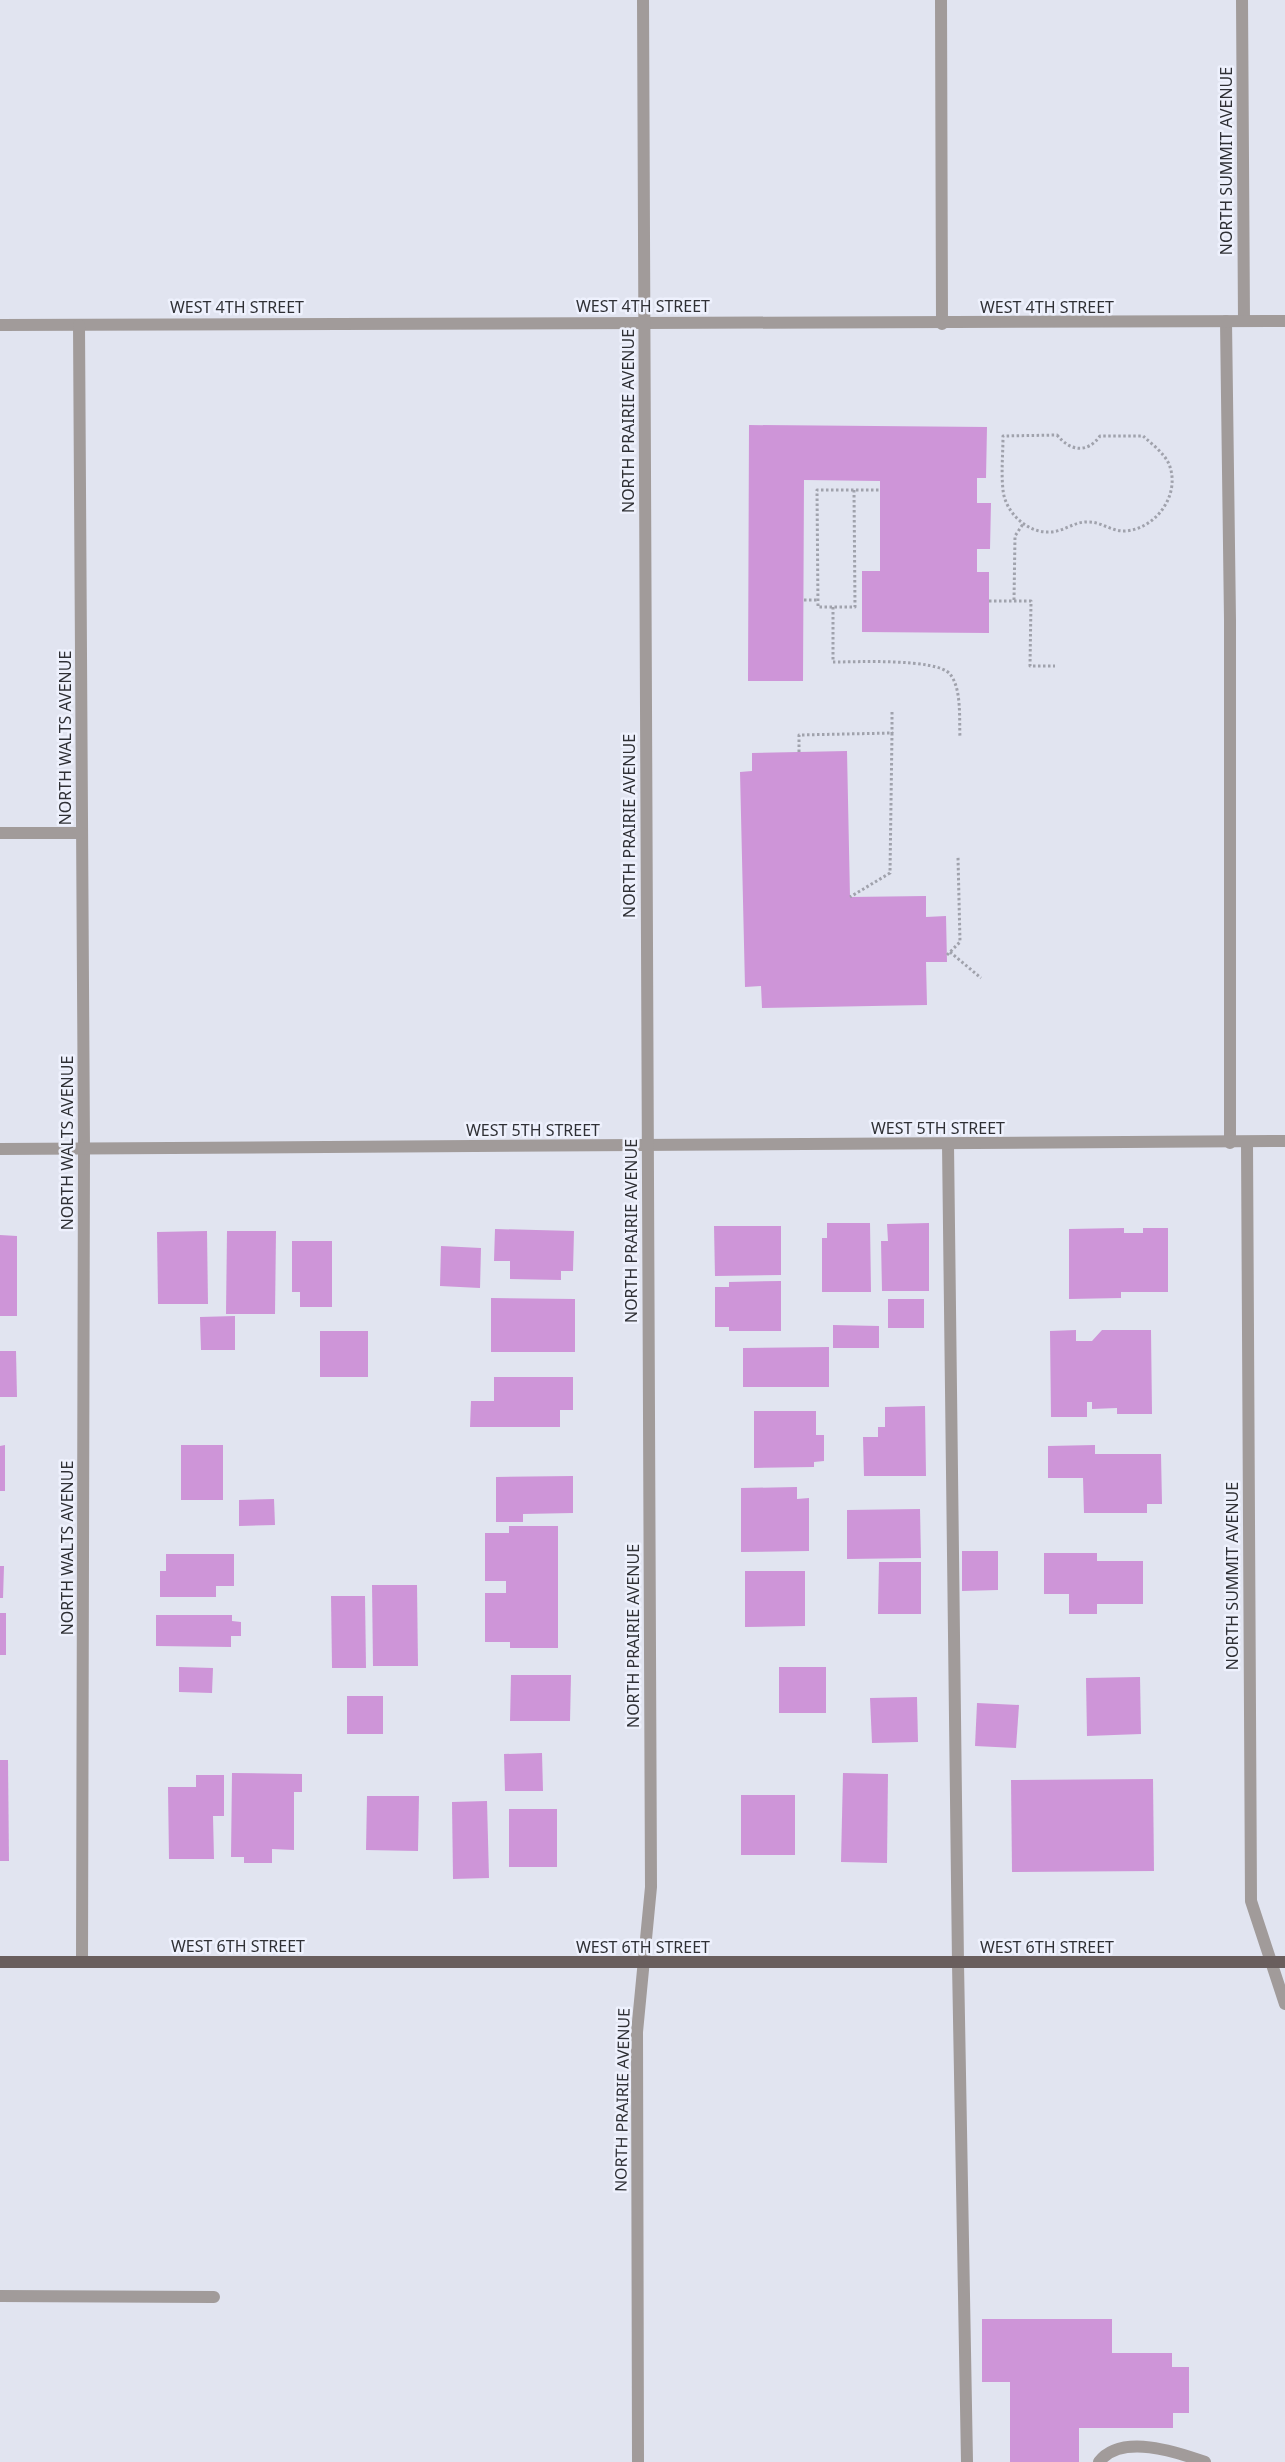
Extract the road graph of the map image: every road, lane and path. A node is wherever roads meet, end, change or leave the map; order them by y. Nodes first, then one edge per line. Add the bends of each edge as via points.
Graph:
1 (642, 0) edge
2 (941, 0) edge
3 (1242, 0) edge
4 (643, 321) junction
5 (1226, 321) junction
6 (1244, 321) junction
7 (1285, 321) edge
8 (942, 324) junction
9 (0, 325) edge
10 (79, 325) junction
11 (854, 490) junction
12 (880, 490) dead end
13 (1023, 524) junction
14 (804, 600) dead end
15 (818, 600) junction
16 (1014, 600) junction
17 (989, 601) dead end
18 (833, 607) junction
19 (1055, 666) dead end
20 (892, 712) dead end
21 (892, 733) junction
22 (960, 738) dead end
23 (799, 752) dead end
24 (0, 833) edge
25 (82, 833) junction
26 (958, 857) dead end
27 (850, 897) dead end
28 (950, 952) junction
29 (947, 955) dead end
30 (981, 978) dead end
31 (1285, 1141) edge
32 (1230, 1142) junction
33 (1247, 1142) junction
34 (948, 1144) junction
35 (647, 1145) junction
36 (0, 1148) edge
37 (84, 1149) junction
38 (0, 1962) edge
39 (82, 1962) junction
40 (1270, 1962) junction
41 (1285, 1962) edge
42 (958, 1963) junction
43 (644, 1964) junction
44 (1285, 2004) edge
45 (0, 2296) edge
46 (214, 2297) dead end
47 (638, 2462) edge
48 (967, 2462) edge
49 (1099, 2462) edge
50 (1205, 2462) edge

1 - 4 street, NORTH PRAIRIE AVENUE
2 - 8 street
3 - 6 street, NORTH SUMMIT AVENUE
4 - 8 street, WEST 4TH STREET
4 - 10 street, WEST 4TH STREET
4 - 35 street, NORTH PRAIRIE AVENUE
5 - 6 street, WEST 4TH STREET
5 - 8 street, WEST 4TH STREET
5 - 32 street via 1230,620
6 - 7 street, WEST 4TH STREET
9 - 10 street, WEST 4TH STREET
10 - 25 street, NORTH WALTS AVENUE
11 - 12 path
11 - 15 path via 817,490
11 - 18 path via 854,607
13 - 13 path via 1003,492 1003,436 1058,435 1074,449 1090,446 1100,436 1143,436 1169,464 1172,488 1169,499 1162,511 1141,527 1113,530 1093,522 1081,522 1060,530 1040,532
13 - 16 path via 1015,536
14 - 15 path
15 - 18 path via 818,607
16 - 17 path
16 - 19 path via 1031,601 1030,666
18 - 22 path via 833,662 940,666 950,674 957,688
20 - 21 path
21 - 23 path via 799,734
21 - 27 path via 890,873
24 - 25 street
25 - 37 street, NORTH WALTS AVENUE
26 - 28 path via 960,942
28 - 29 path
28 - 30 path
31 - 33 street, WEST 5TH STREET
32 - 33 street, WEST 5TH STREET
32 - 34 street, WEST 5TH STREET
33 - 40 street, NORTH SUMMIT AVENUE via 1251,1901
34 - 35 street, WEST 5TH STREET
34 - 42 street
35 - 37 street, WEST 5TH STREET
35 - 43 street, NORTH PRAIRIE AVENUE via 651,1888
36 - 37 street, WEST 5TH STREET
37 - 39 street, NORTH WALTS AVENUE
38 - 39 main road, WEST 6TH STREET
39 - 43 main road, WEST 6TH STREET
40 - 41 main road, WEST 6TH STREET
40 - 42 main road, WEST 6TH STREET
40 - 44 street, NORTH SUMMIT AVENUE
42 - 43 main road, WEST 6TH STREET
42 - 48 street
43 - 47 street, NORTH PRAIRIE AVENUE via 636,2032
45 - 46 street
49 - 50 street via 1118,2448 1178,2452

